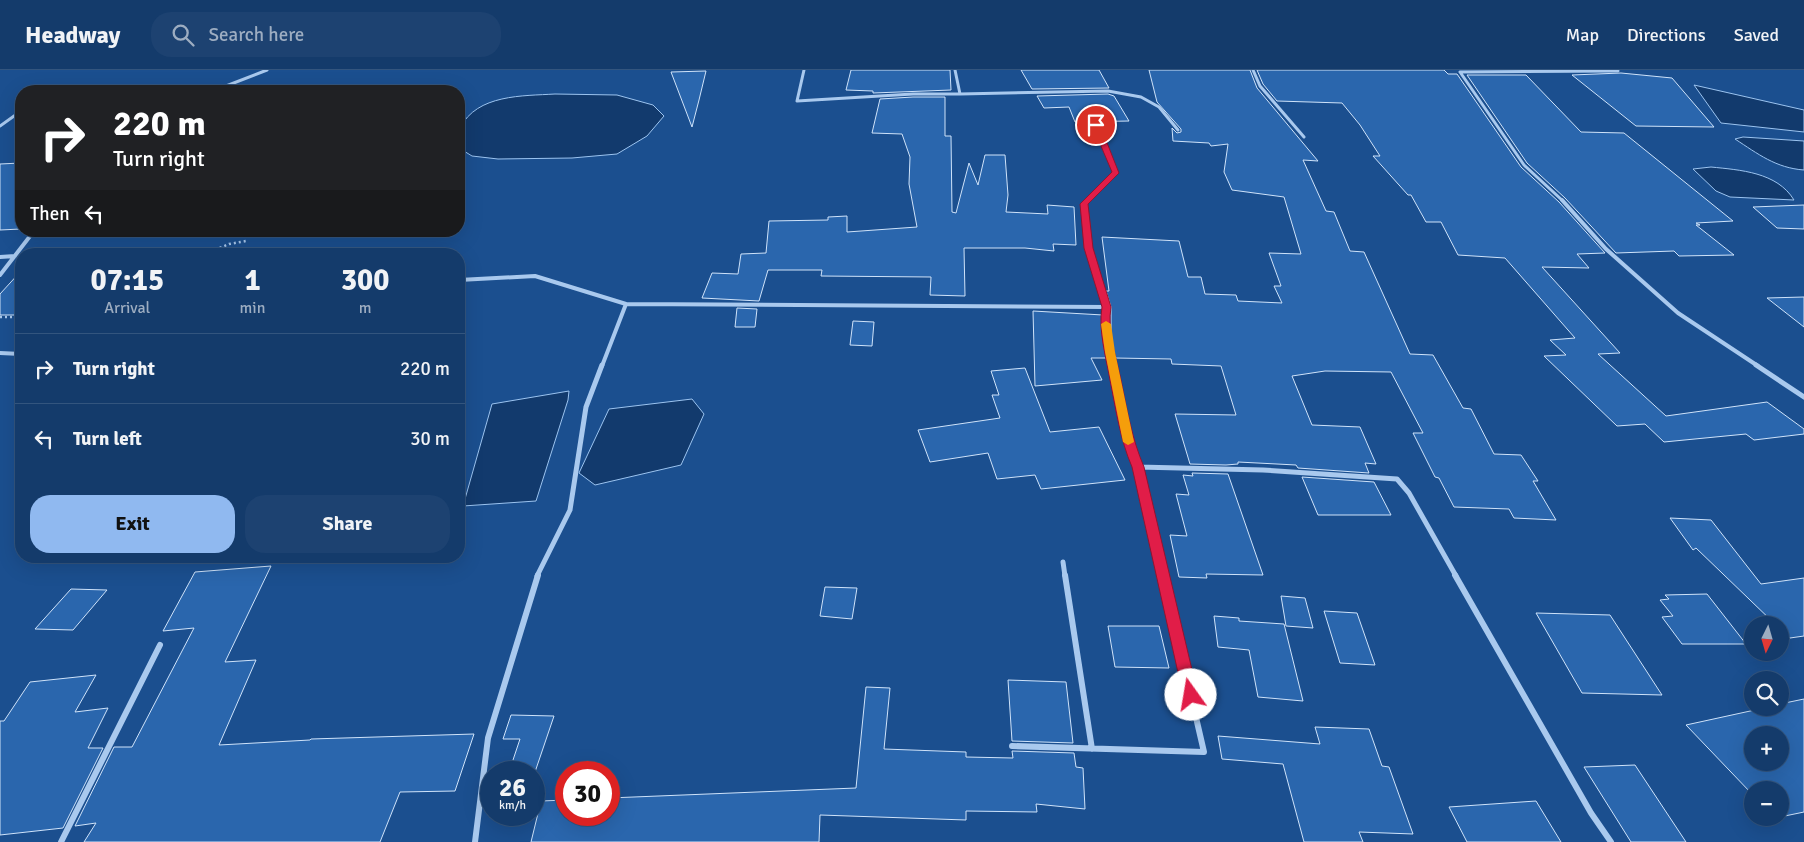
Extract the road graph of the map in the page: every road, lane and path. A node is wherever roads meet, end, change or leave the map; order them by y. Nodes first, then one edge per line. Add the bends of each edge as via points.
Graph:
1 (267, 70) edge
2 (804, 70) edge
3 (955, 70) edge
4 (1253, 70) edge
5 (1618, 71) edge
6 (228, 85) edge
7 (960, 94) junction
8 (15, 115) edge
9 (1096, 125) dead end
10 (0, 126) edge
11 (1178, 130) dead end
12 (1304, 136) dead end
13 (29, 237) edge
14 (246, 241) dead end
15 (21, 248) edge
16 (220, 248) edge
17 (15, 256) joint
18 (0, 257) edge
19 (0, 275) edge
20 (465, 280) edge
21 (626, 304) junction
22 (1106, 307) junction
23 (0, 317) edge
24 (15, 317) edge
25 (0, 353) edge
26 (15, 354) edge
27 (1804, 397) edge
28 (1138, 467) junction
29 (1063, 562) dead end
30 (160, 645) dead end
31 (1012, 746) dead end
32 (1092, 749) junction
33 (61, 842) edge
34 (474, 842) edge
35 (1611, 842) edge

1 - 6 street
2 - 7 street via 797,101
3 - 7 street
4 - 12 street via 1260,86
5 - 27 street via 1460,72 1524,165 1570,207 1606,249 1678,313
7 - 11 street via 1108,91 1141,97 1159,108
8 - 10 street
9 - 22 street via 1116,173 1084,204 1089,248
13 - 15 street
14 - 16 path
17 - 18 street
17 - 19 street
20 - 21 street via 535,276
21 - 22 street
21 - 34 street via 586,407 570,510 534,582 488,738
22 - 28 street via 1110,352 1130,447
23 - 24 path
25 - 26 street
28 - 32 street via 1204,752
28 - 35 street via 1263,470 1397,479 1424,518 1591,813
29 - 32 street
30 - 33 street
31 - 32 street

